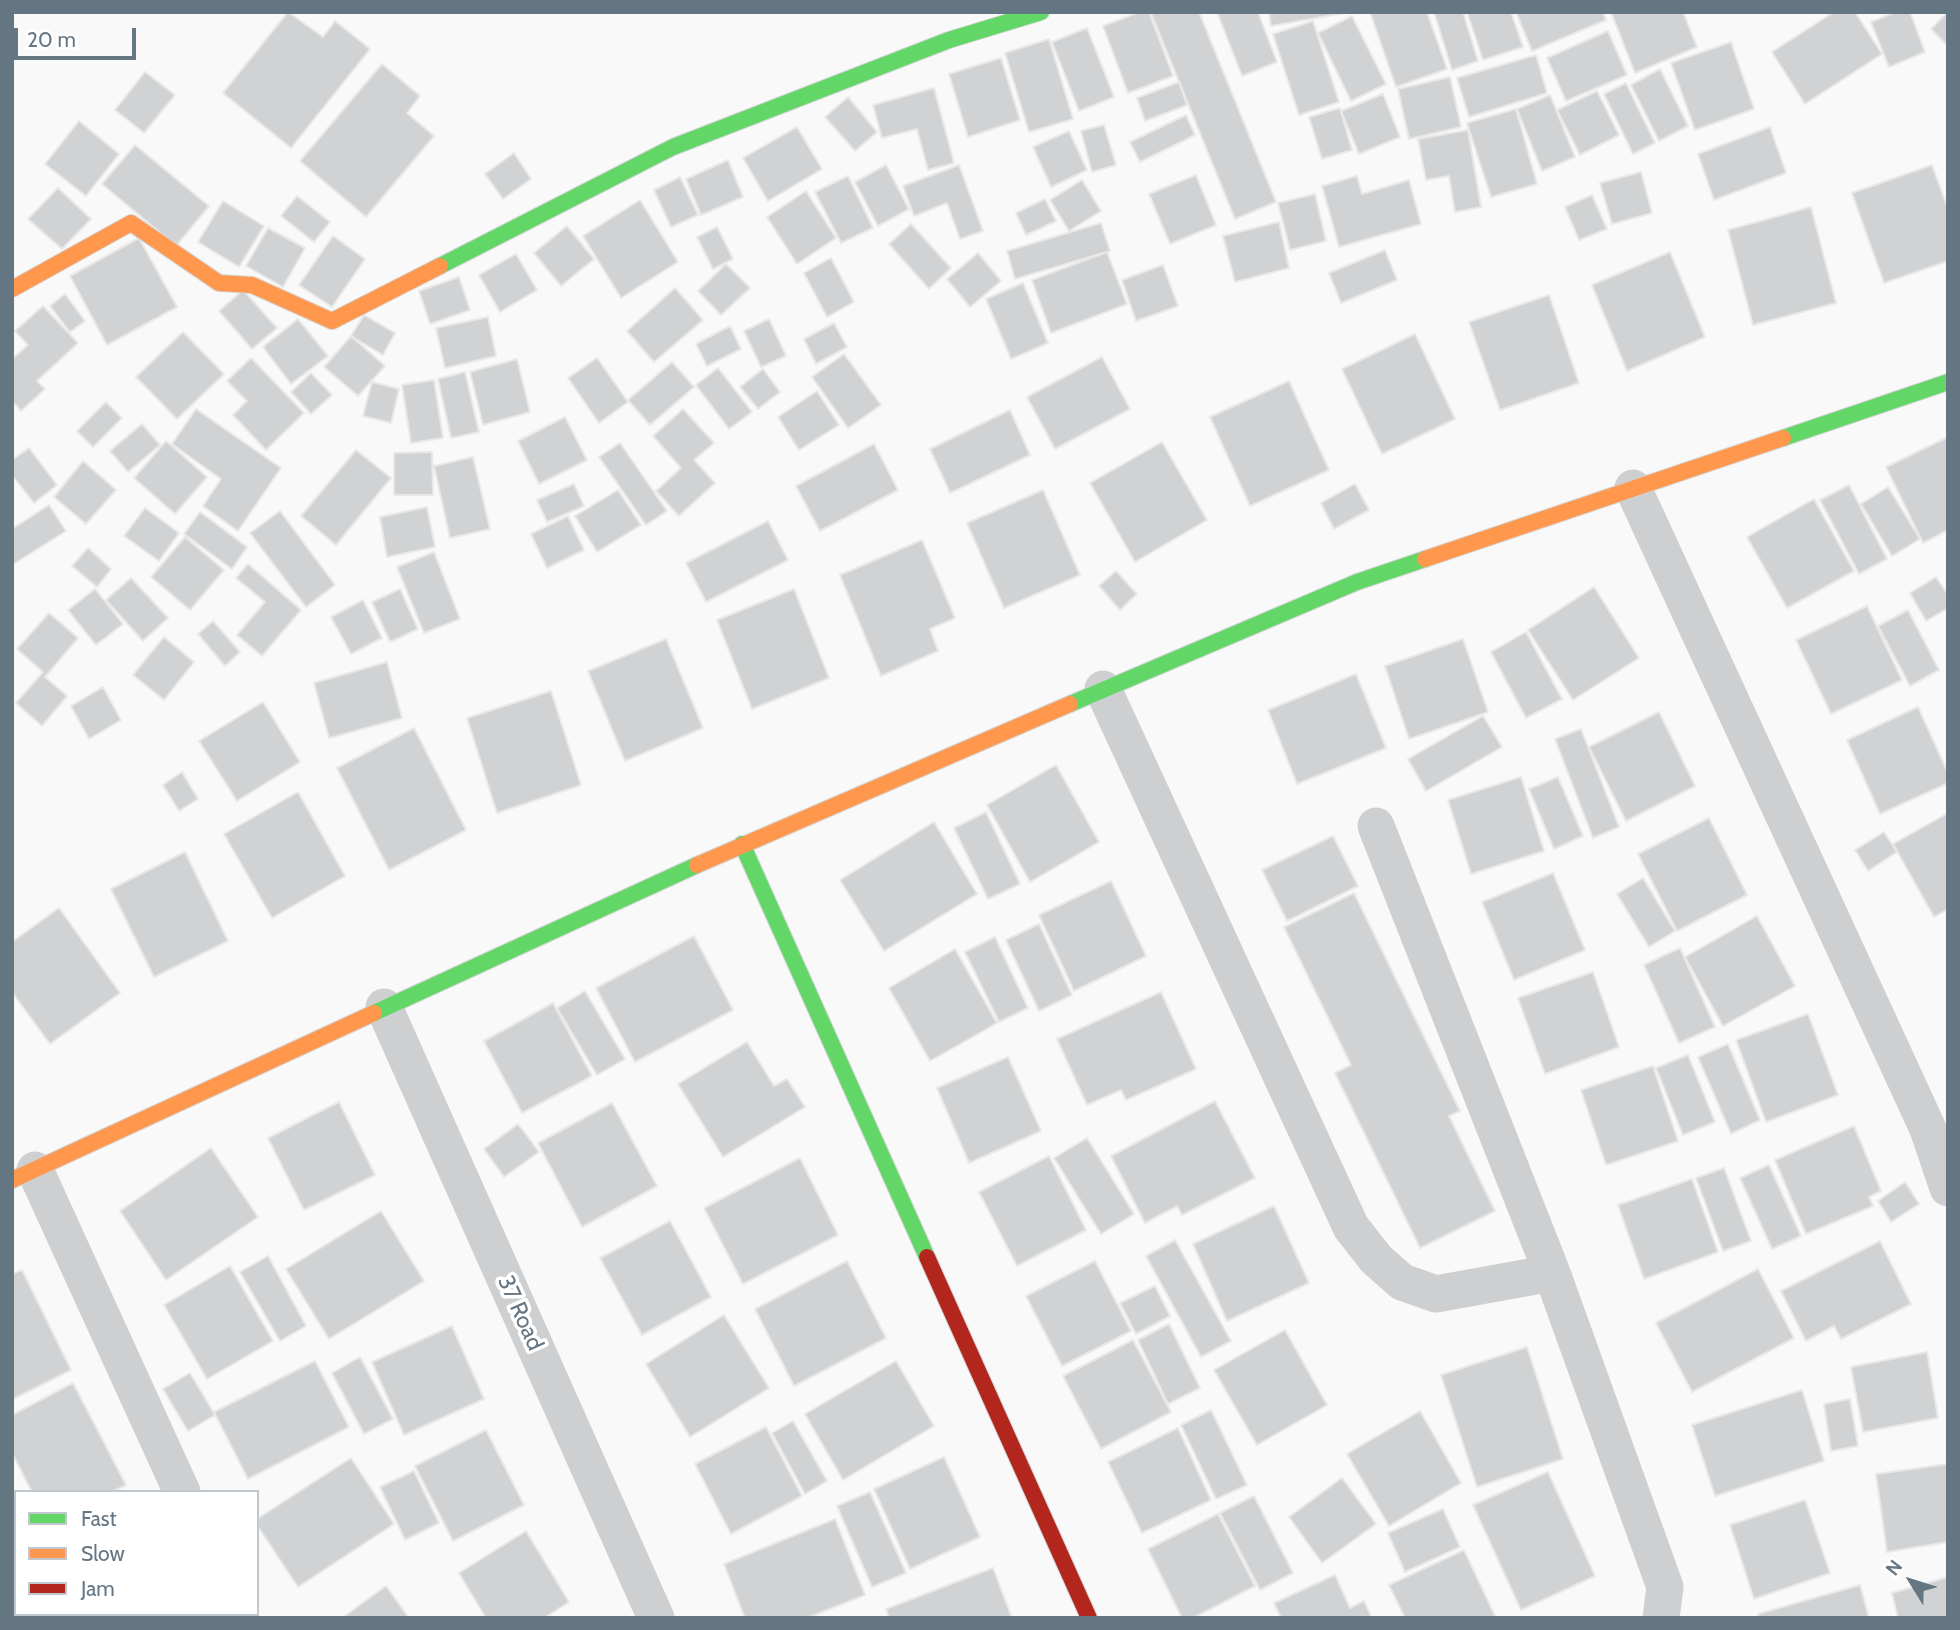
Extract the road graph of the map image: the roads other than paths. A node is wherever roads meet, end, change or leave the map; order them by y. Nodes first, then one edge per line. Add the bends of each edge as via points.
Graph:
1 (1041, 12) edge
2 (12, 289) edge
3 (1948, 382) edge
4 (1633, 488) junction
5 (1103, 689) junction
6 (1376, 826) dead end
7 (742, 844) junction
8 (384, 1007) junction
9 (23, 1175) edge
10 (1948, 1188) edge
11 (1552, 1273) junction
12 (181, 1490) edge
13 (656, 1618) edge
14 (1089, 1618) edge
15 (1661, 1618) edge

1 - 2 street via 949,40 673,147 332,321 252,285 219,283 131,223
3 - 4 street
4 - 5 street via 1357,582
4 - 10 street via 1928,1129
5 - 7 street
5 - 11 street via 1351,1227 1402,1282 1436,1294
6 - 11 street
7 - 8 street
7 - 14 street
8 - 9 street
8 - 13 street, 37 Road
9 - 12 street
11 - 15 street via 1665,1587

